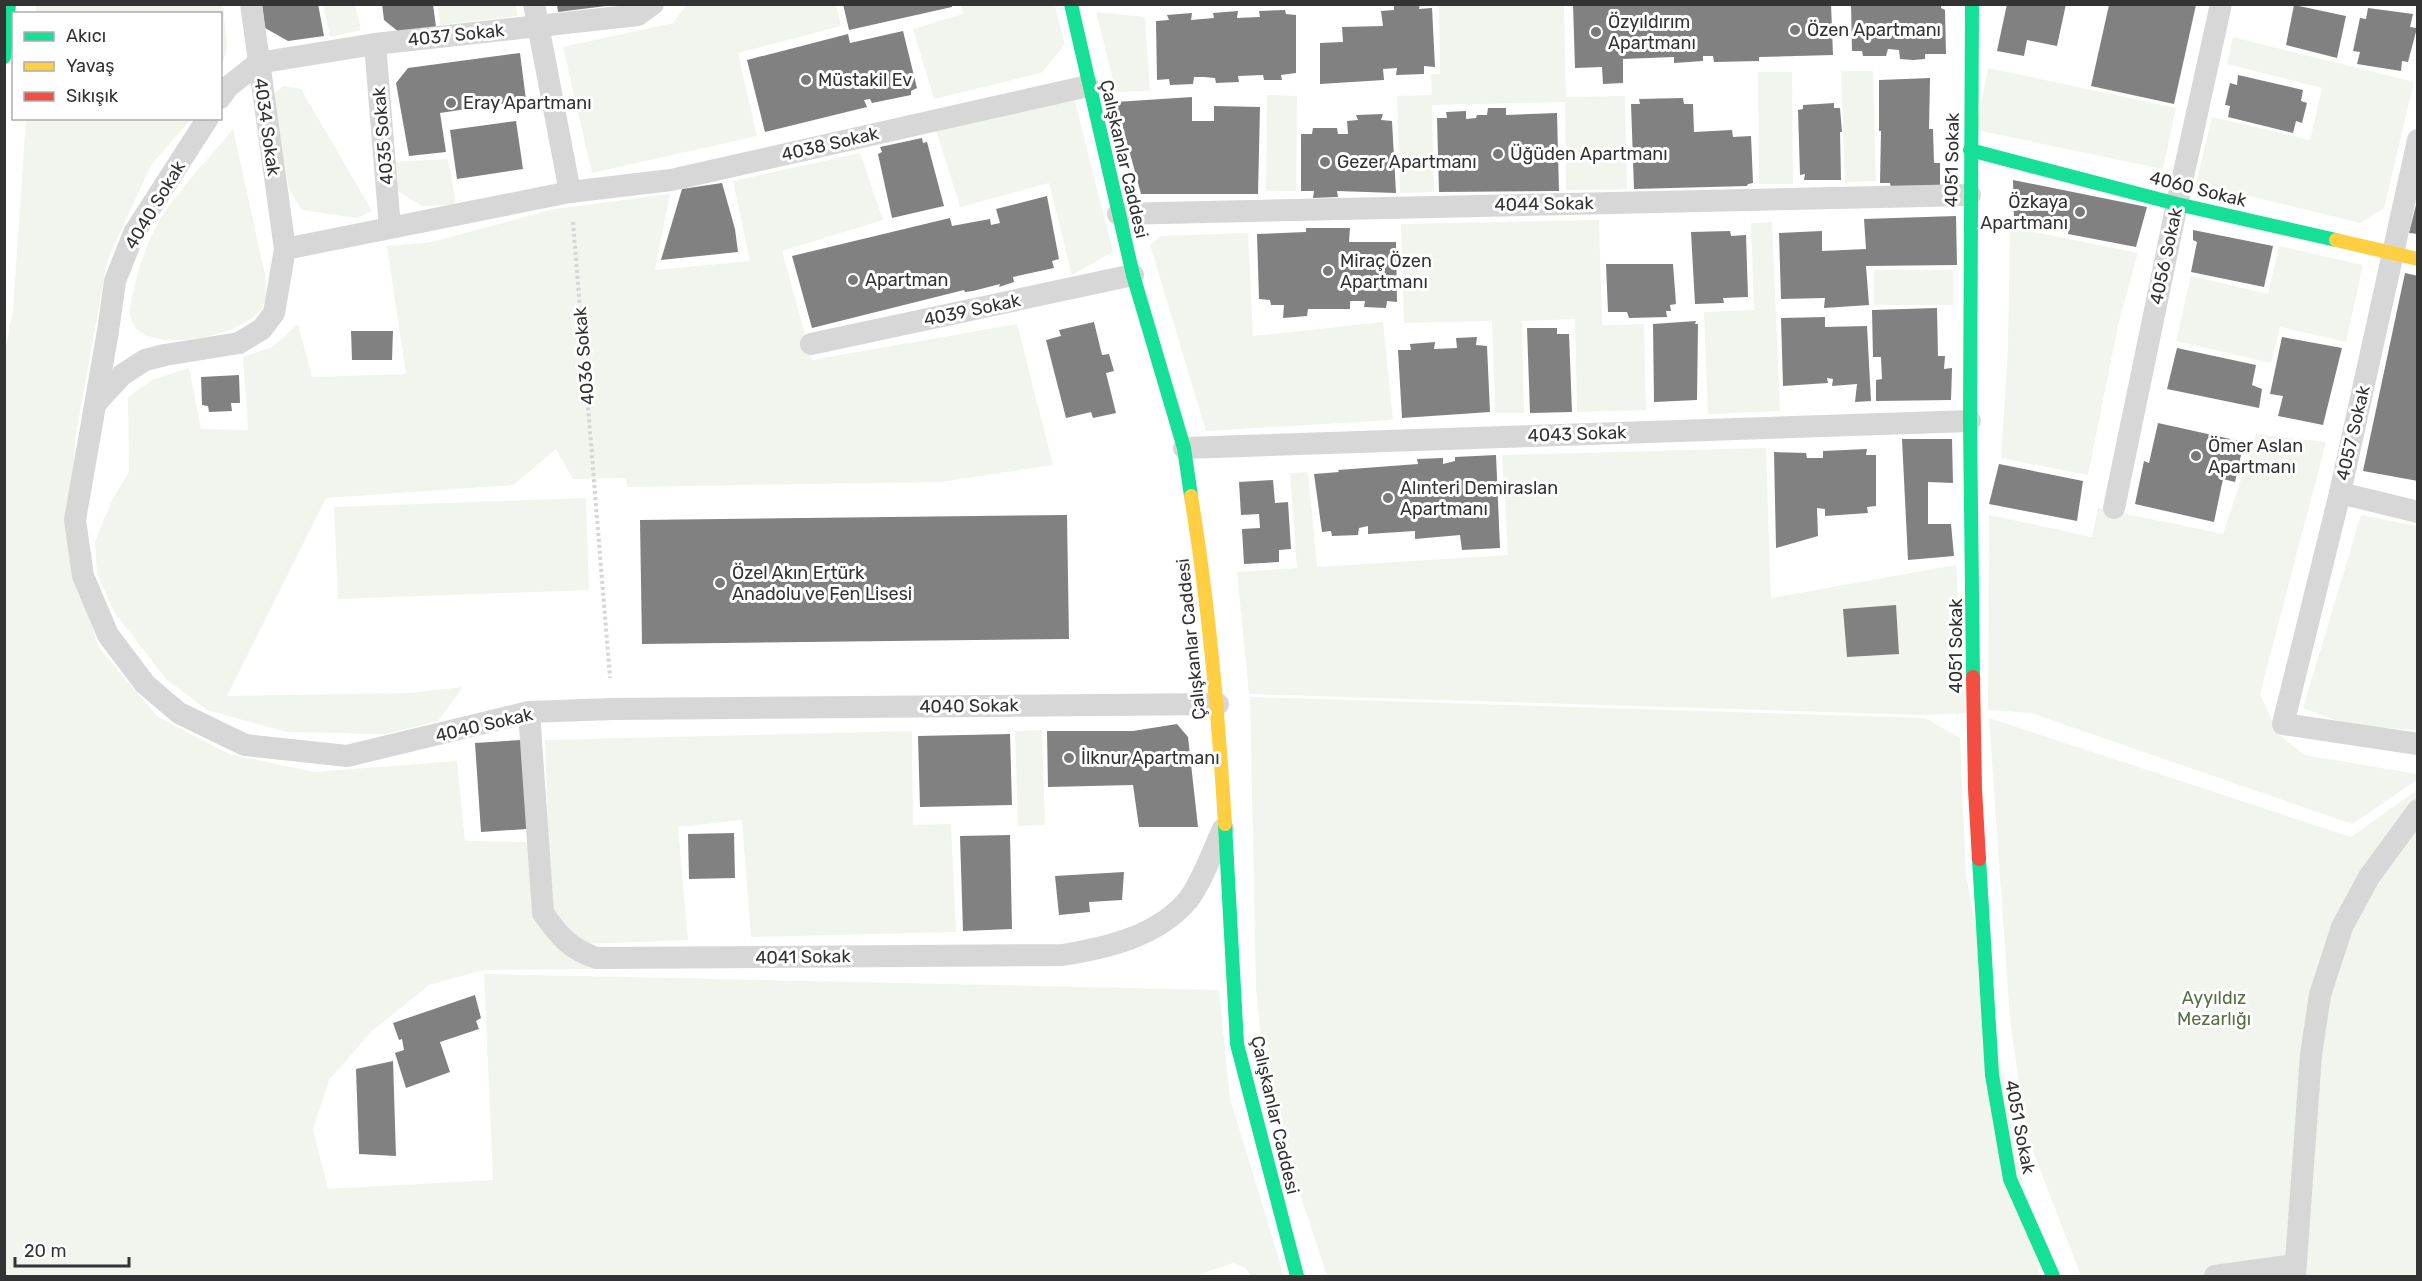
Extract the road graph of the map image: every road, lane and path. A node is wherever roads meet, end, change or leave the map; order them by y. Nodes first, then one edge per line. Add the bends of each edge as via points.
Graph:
1 (9, 4) edge
2 (251, 4) edge
3 (534, 4) edge
4 (652, 4) edge
5 (1071, 4) edge
6 (1972, 4) edge
7 (2221, 4) edge
8 (538, 27) junction
9 (375, 44) junction
10 (4, 57) edge
11 (258, 63) junction
12 (1088, 86) junction
13 (222, 95) edge
14 (207, 120) edge
15 (2418, 140) edge
16 (1970, 150) junction
17 (570, 192) junction
18 (1970, 195) junction
19 (2177, 204) junction
20 (1118, 214) junction
21 (390, 228) junction
22 (285, 249) junction
23 (2393, 254) junction
24 (2418, 259) edge
25 (1133, 275) junction
26 (811, 344) dead end
27 (97, 402) junction
28 (1970, 421) junction
29 (1184, 448) junction
30 (2340, 493) junction
31 (2114, 508) dead end
32 (2418, 512) edge
33 (1218, 704) junction
34 (613, 710) junction
35 (529, 712) junction
36 (2418, 744) edge
37 (2418, 810) edge
38 (1224, 826) junction
39 (2295, 1271) edge
40 (1297, 1276) edge
41 (2052, 1276) edge
42 (2215, 1276) edge

1 - 10 street
2 - 11 lane, 4034 Sokak
3 - 8 lane
4 - 8 lane, 4037 Sokak via 638,15
5 - 12 street, Çalışkanlar Caddesi
6 - 16 street, 4051 Sokak
7 - 19 lane, 4056 Sokak
8 - 9 lane, 4037 Sokak
8 - 17 lane
9 - 11 lane, 4037 Sokak
9 - 21 lane, 4035 Sokak
11 - 13 lane
11 - 22 lane, 4034 Sokak
12 - 17 lane, 4038 Sokak via 671,180
12 - 20 street, Çalışkanlar Caddesi
14 - 27 lane, 4040 Sokak via 134,233 115,281
15 - 23 lane, 4057 Sokak
16 - 18 street, 4051 Sokak
16 - 19 street, 4060 Sokak
17 - 21 lane, 4038 Sokak
17 - 34 path, 4036 Sokak
18 - 20 lane, 4044 Sokak
18 - 28 street, 4051 Sokak
19 - 23 street, 4060 Sokak
19 - 31 lane, 4056 Sokak
20 - 25 street, Çalışkanlar Caddesi
21 - 22 lane, 4038 Sokak
22 - 27 lane via 274,313 262,329 238,343 146,360 122,375
23 - 24 street, 4060 Sokak
23 - 30 lane, 4057 Sokak
25 - 26 lane, 4039 Sokak
25 - 29 street, Çalışkanlar Caddesi
27 - 35 lane, 4040 Sokak via 75,520 83,576 108,635 145,684 180,713 245,745 347,756
28 - 29 lane, 4043 Sokak
28 - 41 street, 4051 Sokak via 1975,789 1992,1075 2010,1179
29 - 33 street, Çalışkanlar Caddesi
30 - 32 lane
30 - 36 lane, 4057 Sokak via 2283,724
33 - 34 lane, 4040 Sokak
33 - 38 street, Çalışkanlar Caddesi
34 - 35 lane, 4040 Sokak
35 - 38 lane, 4041 Sokak via 543,913 560,938 577,951 597,958 1062,955 1084,951 1141,935 1188,899
37 - 39 lane via 2369,877 2342,927 2320,995 2311,1055
38 - 40 street, Çalışkanlar Caddesi via 1237,1044
39 - 42 lane

